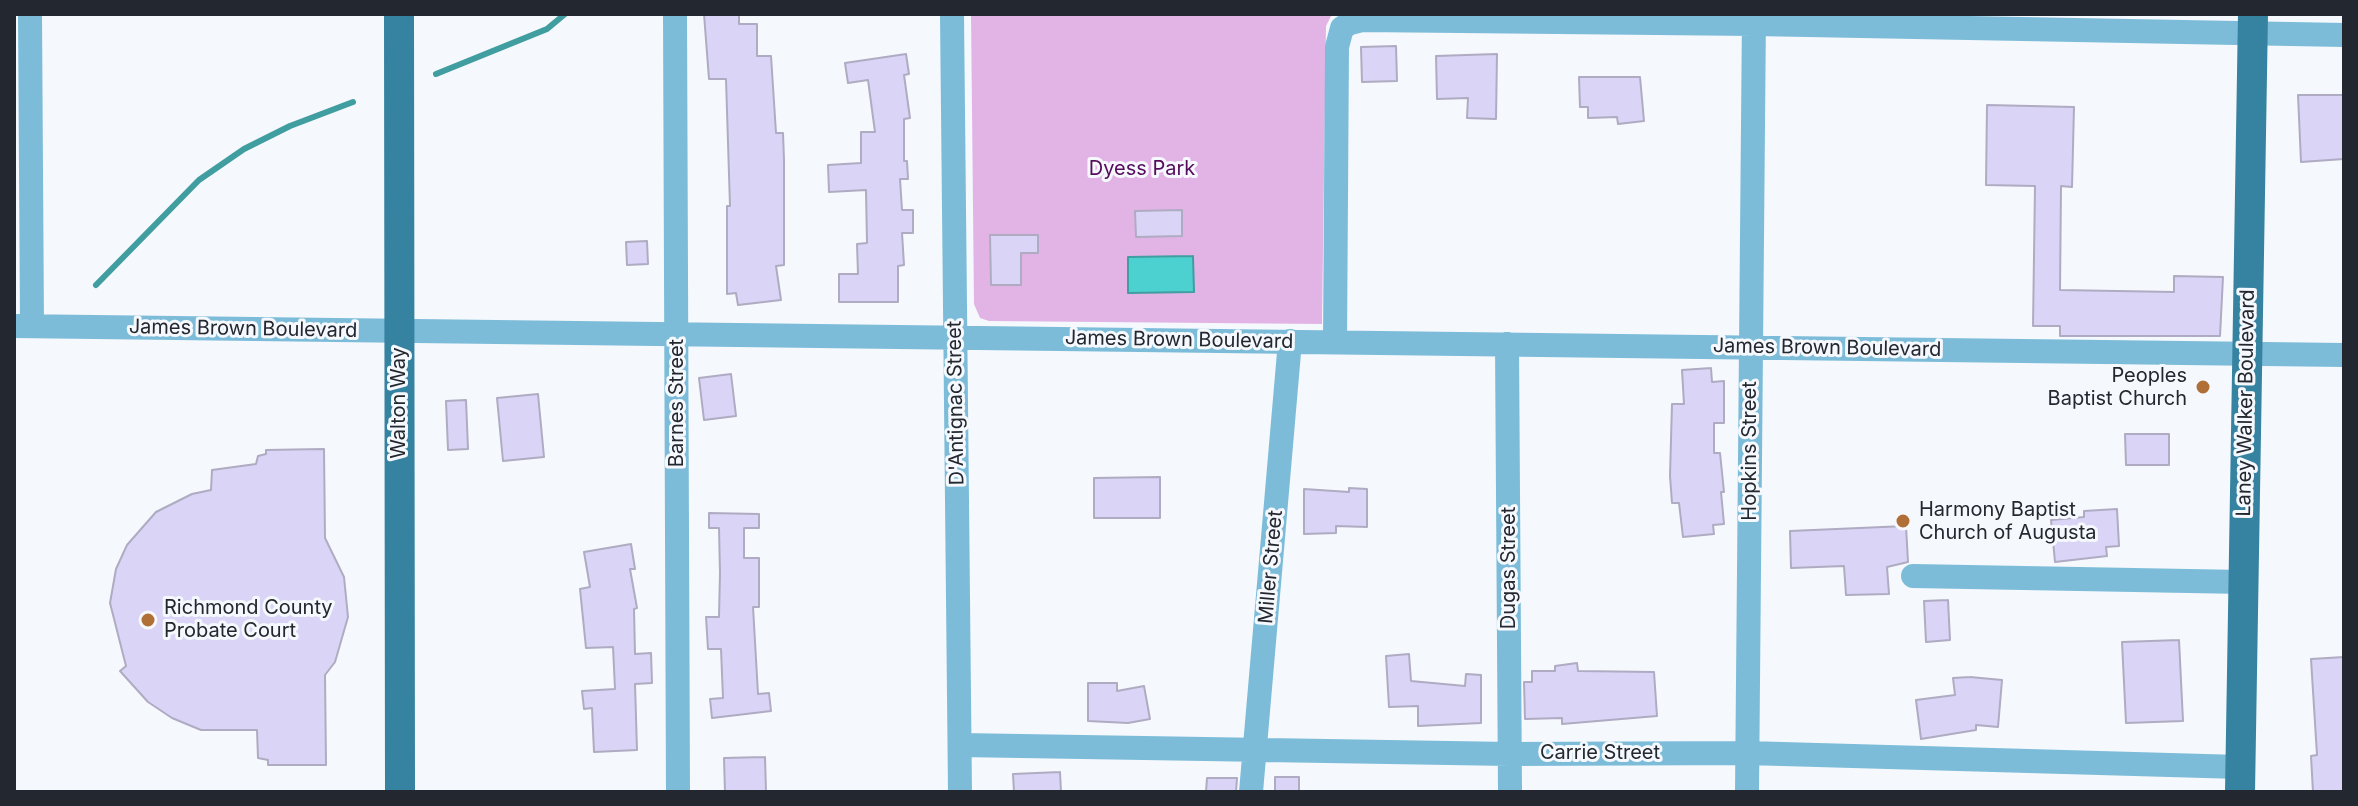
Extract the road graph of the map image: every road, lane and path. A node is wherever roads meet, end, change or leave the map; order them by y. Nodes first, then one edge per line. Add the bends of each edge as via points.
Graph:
1 (30, 14) edge
2 (399, 14) edge
3 (675, 14) edge
4 (952, 14) edge
5 (1754, 19) edge
6 (2253, 23) edge
7 (2344, 35) edge
8 (23, 326) edge
9 (399, 331) junction
10 (676, 334) junction
11 (955, 337) junction
12 (1290, 341) junction
13 (1335, 342) junction
14 (1507, 344) junction
15 (1750, 347) junction
16 (2246, 353) junction
17 (2344, 355) edge
18 (1913, 576) dead end
19 (2244, 582) junction
20 (960, 745) junction
21 (1254, 750) junction
22 (1747, 753) junction
23 (1510, 754) junction
24 (2240, 780) edge
25 (400, 792) edge
26 (678, 792) edge
27 (960, 792) edge
28 (1251, 792) edge
29 (1510, 792) edge
30 (1747, 792) edge

1 - 8 street
2 - 9 main road, Walton Way
3 - 10 street, Barnes Street
4 - 11 street, D'Antignac Street
5 - 6 street
5 - 13 street via 1362,20 1342,28 1337,47
5 - 15 street, Hopkins Street
6 - 7 street
6 - 16 main road, Laney Walker Boulevard
8 - 9 street, James Brown Boulevard
9 - 10 street, James Brown Boulevard
9 - 25 main road, Walton Way
10 - 11 street, James Brown Boulevard
10 - 26 street, Barnes Street
11 - 12 street, James Brown Boulevard
11 - 20 street, D'Antignac Street
12 - 13 street, James Brown Boulevard
12 - 21 street, Miller Street
13 - 14 street, James Brown Boulevard
14 - 15 street, James Brown Boulevard
14 - 23 street, Dugas Street
15 - 16 street, James Brown Boulevard
15 - 22 street, Hopkins Street
16 - 17 street, James Brown Boulevard
16 - 19 main road, Laney Walker Boulevard
18 - 19 street
19 - 24 main road, Laney Walker Boulevard
20 - 21 street, Carrie Street
20 - 27 street, D'Antignac Street
21 - 23 street, Carrie Street
21 - 28 street, Miller Street
22 - 23 street, Carrie Street
22 - 24 street, Carrie Street
22 - 30 street, Hopkins Street
23 - 29 street, Dugas Street

